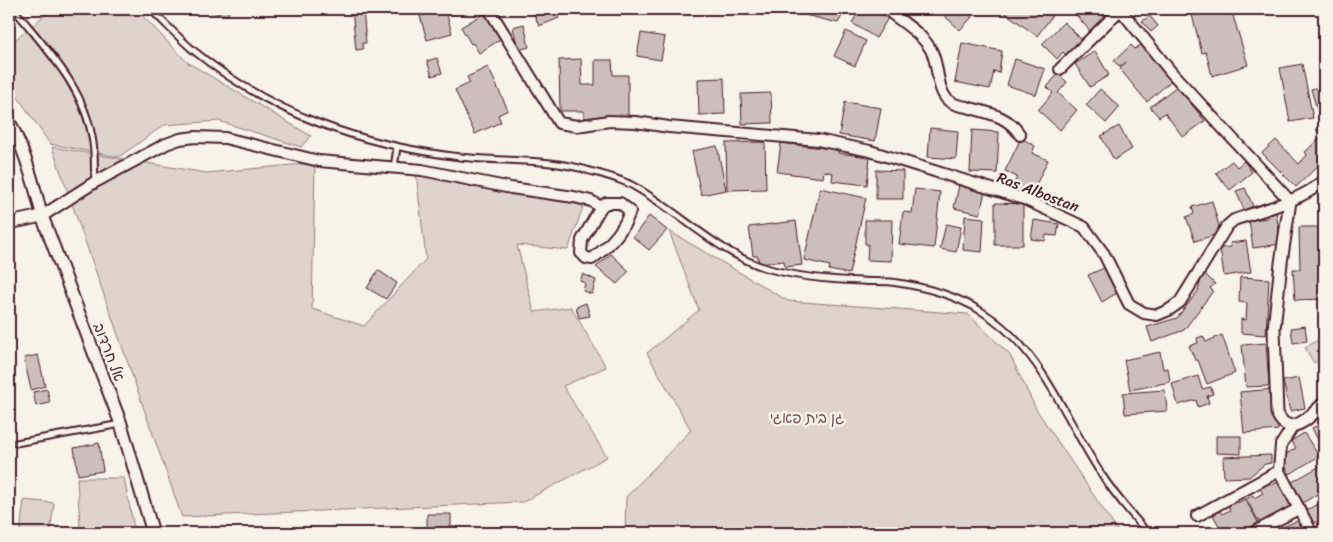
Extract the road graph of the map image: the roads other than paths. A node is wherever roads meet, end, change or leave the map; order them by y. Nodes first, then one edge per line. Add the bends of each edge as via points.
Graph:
1 (14, 9) edge
2 (150, 9) edge
3 (489, 9) edge
4 (886, 9) edge
5 (1120, 9) edge
6 (1060, 69) dead end
7 (9, 120) edge
8 (1020, 135) dead end
9 (397, 147) junction
10 (394, 168) junction
11 (1324, 180) edge
12 (95, 182) junction
13 (1290, 201) junction
14 (601, 207) junction
15 (42, 216) junction
16 (9, 223) edge
17 (1324, 402) edge
18 (121, 424) junction
19 (1293, 426) junction
20 (16, 443) dead end
21 (1279, 471) junction
22 (1298, 509) junction
23 (1197, 516) dead end
24 (1267, 530) edge
25 (153, 533) edge
26 (1148, 533) edge
27 (1253, 533) edge
28 (1312, 533) edge

1 - 12 lane via 68,75 78,94 93,143
2 - 9 lane via 193,50 245,87 293,113 345,133
3 - 13 street, Ras Albostan via 559,124 636,122 818,140 870,151 1024,199 1084,226 1104,254 1129,304 1144,313 1156,315 1180,302 1227,226 1234,220
4 - 8 street via 932,51 946,99 1005,119
5 - 6 street
5 - 13 street via 1171,72
7 - 15 street via 31,170
9 - 10 lane
9 - 26 lane via 587,169 632,185 723,248 766,268 818,278 890,282 956,298 981,311 1012,335 1034,360 1100,472
10 - 12 street via 319,161 225,138 195,137 166,144
10 - 14 street via 574,196
11 - 13 street
12 - 15 street
13 - 19 street via 1274,329 1277,414 1288,426
14 - 14 street via 582,240 580,253 586,258 592,259 604,250 626,223 630,211 620,203 606,203
15 - 16 street
15 - 18 street, אל חרדוב
17 - 19 street via 1309,418
18 - 20 lane
18 - 25 street, אל חרדוב
19 - 21 street via 1280,445
21 - 22 street
21 - 23 street
22 - 24 street
22 - 28 street
24 - 27 street

